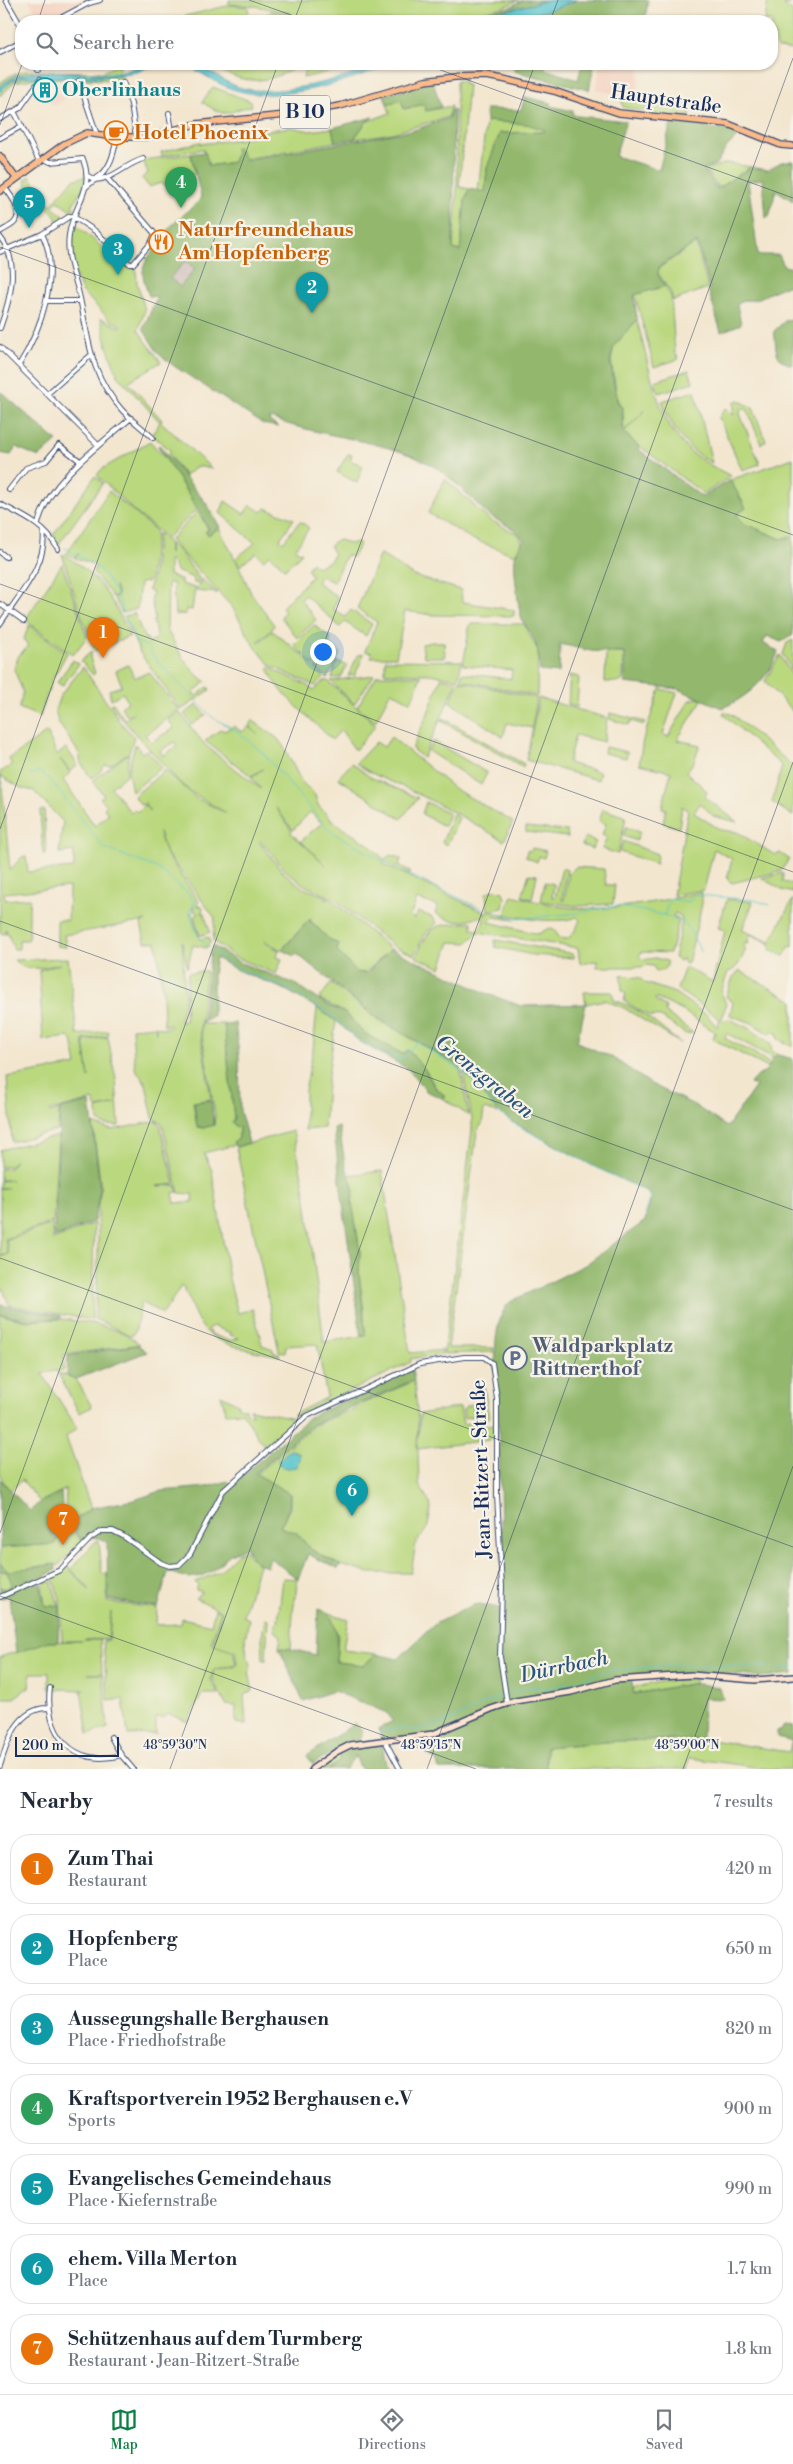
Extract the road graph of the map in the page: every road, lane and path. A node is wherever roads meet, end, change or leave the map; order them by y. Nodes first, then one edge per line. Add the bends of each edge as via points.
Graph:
1 (6, 0) edge
2 (100, 0) edge
3 (66, 15) edge
4 (15, 16) edge
5 (15, 44) edge
6 (0, 52) edge
7 (40, 80) dead end
8 (79, 81) dead end
9 (123, 82) dead end
10 (14, 111) junction
11 (169, 113) dead end
12 (0, 119) edge
13 (22, 126) junction
14 (172, 131) junction
15 (96, 132) junction
16 (117, 137) junction
17 (0, 138) edge
18 (136, 138) junction
19 (793, 145) edge
20 (793, 150) edge
21 (0, 156) edge
22 (41, 160) junction
23 (143, 160) dead end
24 (88, 176) junction
25 (16, 178) junction
26 (107, 178) junction
27 (95, 180) junction
28 (86, 186) junction
29 (2, 189) edge
30 (74, 217) junction
31 (0, 232) edge
32 (42, 234) junction
33 (0, 237) edge
34 (8, 248) junction
35 (0, 252) edge
36 (46, 300) junction
37 (80, 301) junction
38 (0, 310) edge
39 (6, 312) junction
40 (0, 328) edge
41 (0, 348) edge
42 (90, 356) junction
43 (20, 365) junction
44 (47, 394) junction
45 (131, 418) junction
46 (152, 438) dead end
47 (98, 446) junction
48 (80, 461) junction
49 (9, 490) dead end
50 (0, 504) edge
51 (38, 524) junction
52 (43, 530) junction
53 (44, 542) junction
54 (55, 544) junction
55 (58, 549) dead end
56 (0, 552) edge
57 (6, 557) dead end
58 (0, 604) edge
59 (9, 610) junction
60 (24, 621) dead end
61 (0, 624) edge
62 (0, 1597) edge
63 (793, 1677) edge
64 (50, 1688) dead end
65 (507, 1701) junction
66 (48, 1708) junction
67 (111, 1737) dead end
68 (384, 1741) junction
69 (121, 1755) junction
70 (72, 1756) dead end
71 (100, 1765) dead end
72 (0, 1766) edge
73 (133, 1769) edge
74 (312, 1769) edge
75 (400, 1769) edge

1 - 4 street
2 - 3 street
5 - 6 street
7 - 10 street via 20,108
8 - 15 street
9 - 18 street via 131,104
10 - 12 street
10 - 13 street
11 - 14 street
13 - 17 street
13 - 22 street
14 - 18 main road, B 10
14 - 19 main road, Hauptstraße / B 10 via 196,124 307,112 361,101 425,81 476,76 539,87 619,113 728,124 781,145
15 - 16 main road, B 10
15 - 22 main road via 78,136
16 - 18 main road, B 10
16 - 27 street via 109,166
19 - 20 main road, Hauptstraße / B 10
21 - 25 main road
22 - 24 street via 83,159
22 - 25 main road
23 - 26 street
24 - 27 street
24 - 28 street
25 - 29 main road
26 - 27 street
26 - 30 street via 155,234 151,243 130,264 95,231
27 - 28 street
28 - 30 street
29 - 31 street via 16,204 16,218
30 - 32 street via 70,216
30 - 37 street via 69,234 69,261
32 - 34 street
32 - 36 street via 48,259
33 - 34 street
34 - 35 street
34 - 39 street via 12,276
36 - 37 street
36 - 43 street via 35,339
37 - 42 street
38 - 39 street
39 - 40 street
41 - 43 street
42 - 44 street
42 - 45 street via 113,399
43 - 44 street
44 - 47 street
45 - 46 street
45 - 47 street
47 - 48 street
48 - 49 street via 61,445 46,461 26,468
48 - 51 street via 44,505
50 - 51 street
51 - 52 street
52 - 53 street
52 - 54 street
53 - 54 street
53 - 59 street via 35,569
54 - 55 street
56 - 57 street
58 - 59 street
59 - 60 street
59 - 61 street
62 - 65 street, Jean-Ritzert-Straße via 60,1570 102,1531 124,1536 165,1565 179,1565 190,1554 223,1490 308,1416 420,1364 484,1357 492,1364 496,1390 502,1604 500,1657
63 - 65 street via 755,1680 692,1674 621,1680 566,1693
64 - 66 street
65 - 68 street via 432,1734
66 - 70 street via 54,1733
66 - 72 street via 36,1709 25,1715 6,1744
67 - 69 street
68 - 74 street via 345,1747
68 - 75 street
69 - 71 street
69 - 73 street

